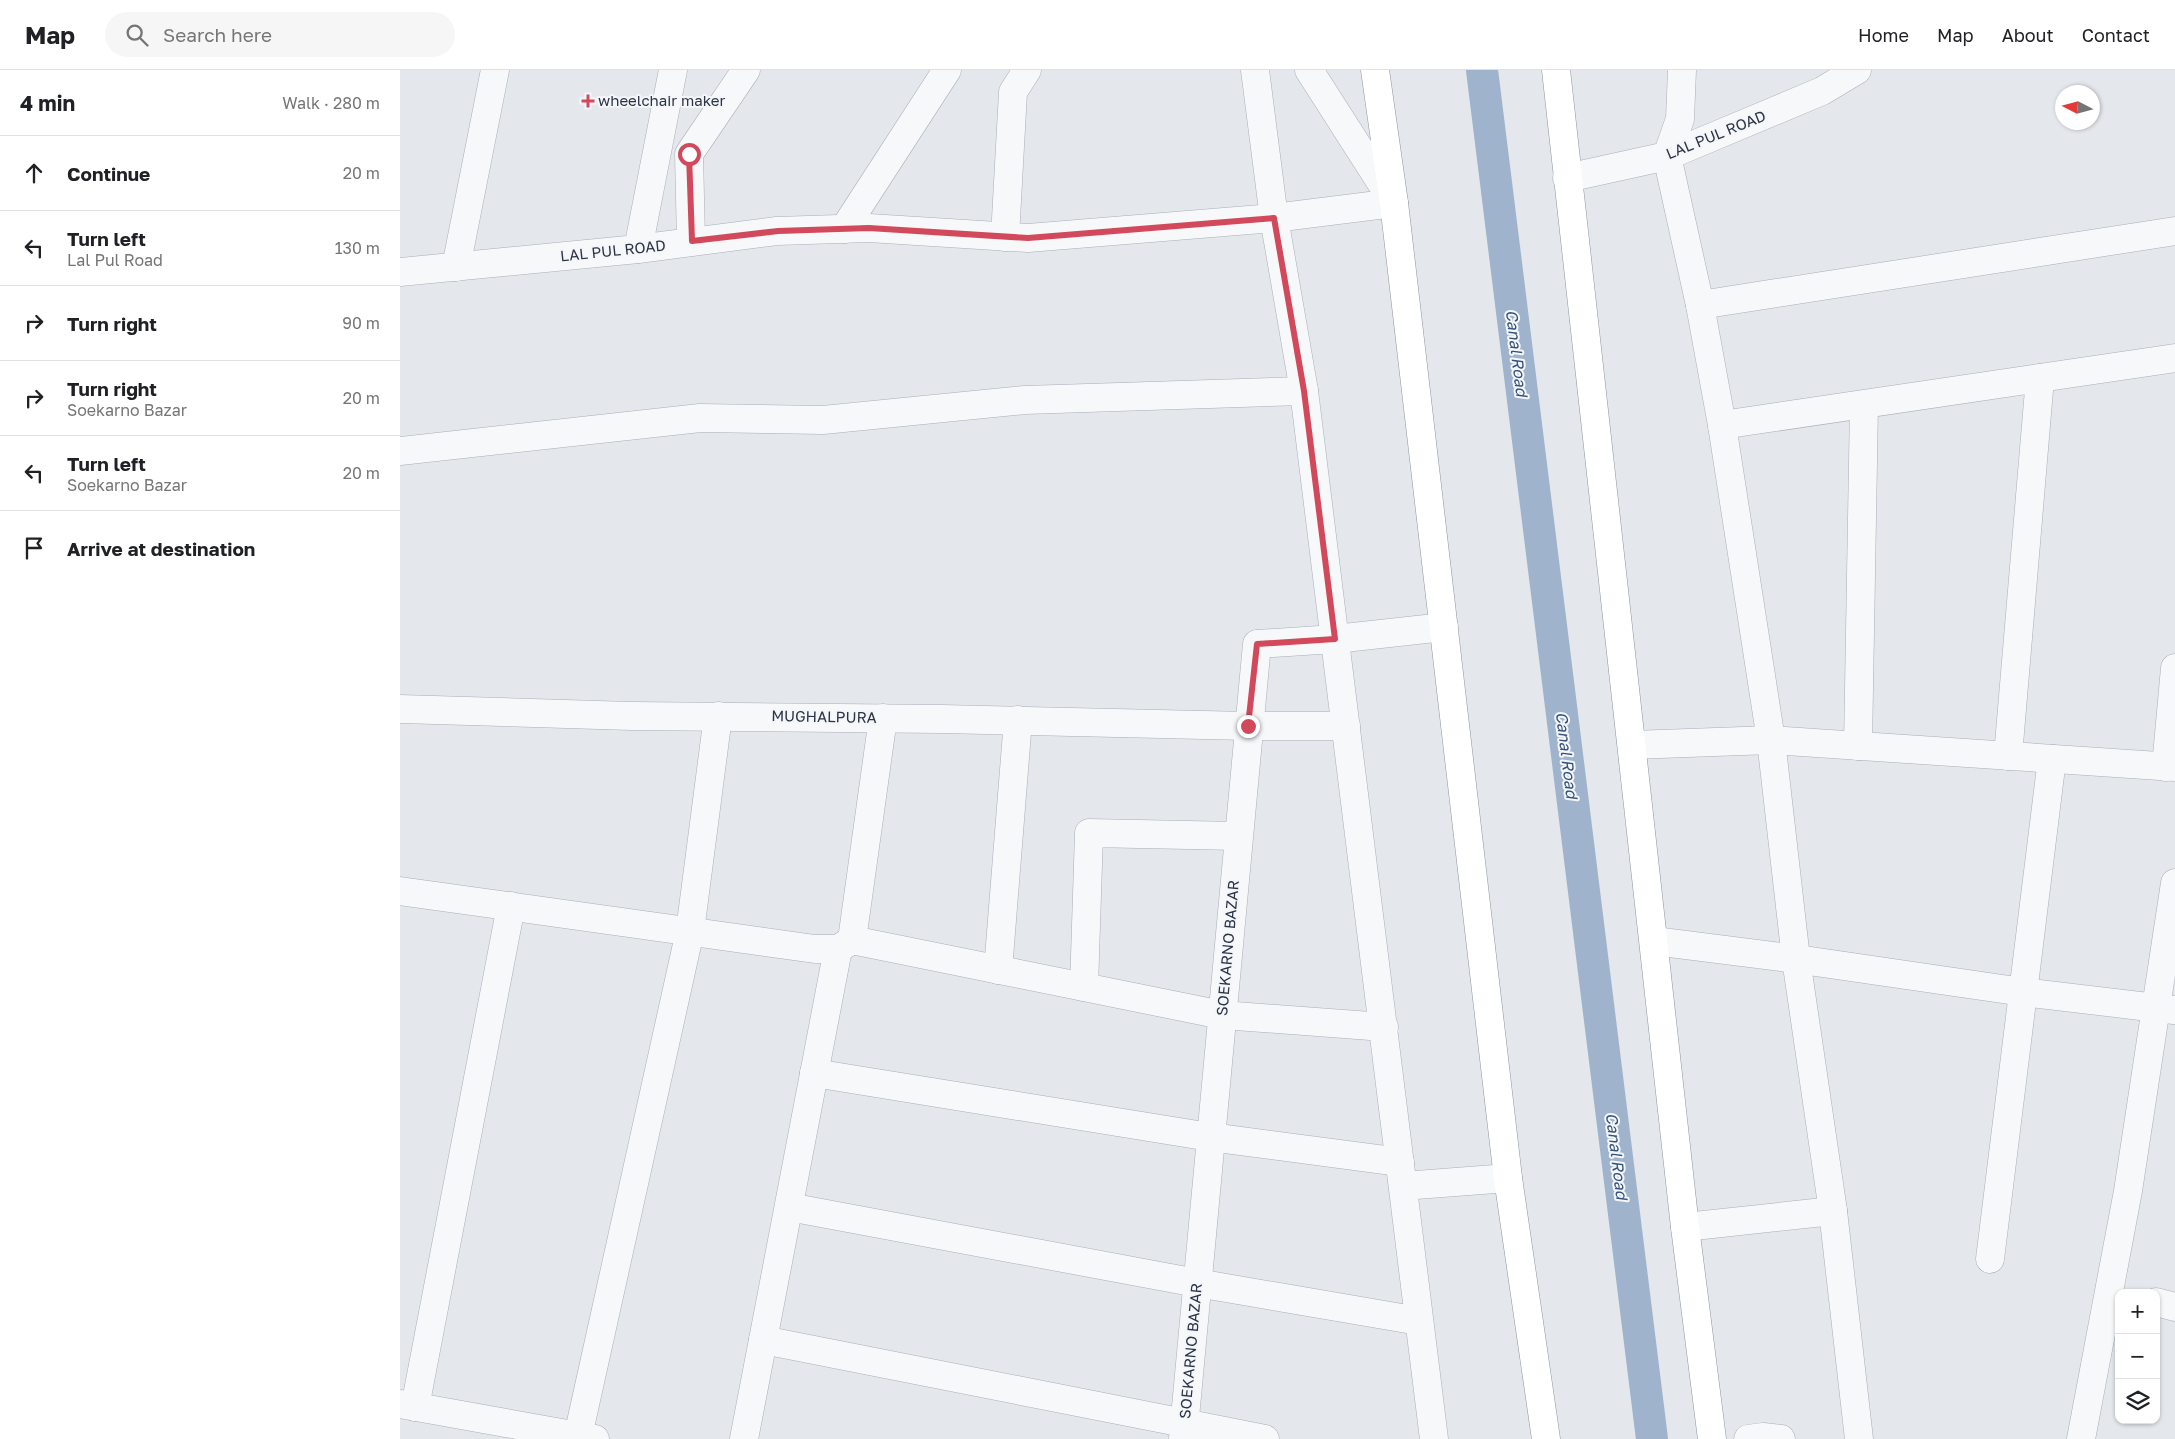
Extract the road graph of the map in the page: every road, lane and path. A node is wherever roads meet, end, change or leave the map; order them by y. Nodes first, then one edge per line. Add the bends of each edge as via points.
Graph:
1 (495, 70) edge
2 (673, 70) edge
3 (746, 70) edge
4 (947, 70) edge
5 (1255, 70) edge
6 (1309, 70) edge
7 (1376, 70) edge
8 (1556, 70) edge
9 (1682, 70) edge
10 (1857, 70) edge
11 (1020, 73) edge
12 (1667, 156) junction
13 (1568, 178) junction
14 (1394, 203) junction
15 (1274, 218) junction
16 (844, 229) junction
17 (2175, 231) edge
18 (1005, 237) junction
19 (692, 241) junction
20 (638, 249) junction
21 (456, 267) junction
22 (400, 272) edge
23 (1700, 305) junction
24 (2175, 358) edge
25 (2040, 378) junction
26 (1304, 391) junction
27 (1864, 405) junction
28 (1722, 425) junction
29 (400, 451) edge
30 (1444, 627) junction
31 (1335, 639) junction
32 (2175, 668) edge
33 (400, 709) edge
34 (718, 716) junction
35 (883, 718) junction
36 (1018, 720) junction
37 (1248, 726) junction
38 (1346, 726) junction
39 (1771, 740) junction
40 (1632, 745) junction
41 (1858, 746) junction
42 (2008, 756) junction
43 (2052, 759) junction
44 (2170, 767) edge
45 (1238, 836) junction
46 (2175, 884) edge
47 (400, 891) edge
48 (511, 906) junction
49 (690, 931) junction
50 (1654, 940) junction
51 (845, 945) junction
52 (1796, 958) junction
53 (998, 970) junction
54 (1084, 987) junction
55 (2023, 992) junction
56 (2166, 1008) edge
57 (1222, 1015) junction
58 (1384, 1027) junction
59 (814, 1073) junction
60 (1210, 1137) junction
61 (1401, 1174) junction
62 (1508, 1178) junction
63 (788, 1207) junction
64 (1833, 1211) junction
65 (1685, 1227) junction
66 (1990, 1259) dead end
67 (1197, 1283) junction
68 (2114, 1292) edge
69 (2160, 1303) edge
70 (2175, 1307) edge
71 (1419, 1321) junction
72 (763, 1340) junction
73 (407, 1406) edge
74 (1184, 1431) edge
75 (586, 1438) edge
76 (744, 1439) edge
77 (1265, 1439) edge
78 (1434, 1439) edge
79 (1546, 1439) edge
80 (1712, 1439) edge
81 (1748, 1439) edge
82 (1781, 1439) edge
83 (1859, 1439) edge
84 (2080, 1439) edge

1 - 21 street
2 - 20 street
3 - 19 street via 689,154
4 - 16 street
5 - 15 street
6 - 14 street
7 - 14 highway
8 - 13 highway
9 - 12 street via 1680,119
10 - 12 street, LAL PUL ROAD via 1822,91
11 - 18 street via 1013,92
12 - 13 street, LAL PUL ROAD
12 - 23 street
13 - 40 highway
14 - 15 street, LAL PUL ROAD
14 - 30 highway
15 - 18 street, LAL PUL ROAD via 1028,238
15 - 26 street
16 - 18 street, LAL PUL ROAD
16 - 19 street, LAL PUL ROAD via 778,231
17 - 23 street
19 - 20 street, LAL PUL ROAD
20 - 21 street, LAL PUL ROAD
21 - 22 street, LAL PUL ROAD
23 - 28 street
24 - 25 street
25 - 27 street
25 - 42 street
26 - 29 street via 1025,400 823,420 700,418
26 - 31 street
27 - 28 street
27 - 41 street
28 - 39 street
30 - 31 street, SOEKARNO BAZAR
30 - 62 highway
31 - 37 street, SOEKARNO BAZAR via 1257,644
31 - 38 street
32 - 44 street
33 - 34 street, MUGHALPURA
34 - 35 street, MUGHALPURA
34 - 49 street
35 - 36 street, MUGHALPURA
35 - 51 street
36 - 37 street, MUGHALPURA
36 - 53 street
37 - 38 street, MUGHALPURA
37 - 45 street, SOEKARNO BAZAR
38 - 58 street
39 - 40 street
39 - 41 street
39 - 52 street
40 - 50 highway
41 - 42 street
42 - 43 street
43 - 44 street
43 - 55 street
45 - 54 street via 1089,833
45 - 57 street, SOEKARNO BAZAR
46 - 56 street
47 - 48 street
48 - 49 street
48 - 73 street
49 - 51 street via 815,949
49 - 75 street
50 - 52 street
50 - 65 highway
51 - 53 street
51 - 59 street
52 - 55 street
52 - 64 street
53 - 54 street
54 - 57 street
55 - 56 street
55 - 66 street
56 - 68 street via 2128,1191
57 - 58 street
57 - 60 street, SOEKARNO BAZAR
58 - 61 street
59 - 60 street
59 - 63 street
60 - 61 street
60 - 67 street, SOEKARNO BAZAR
61 - 62 street
61 - 71 street
62 - 79 highway
63 - 67 street
63 - 72 street
64 - 65 street
64 - 83 street
65 - 80 highway
67 - 71 street
67 - 74 street, SOEKARNO BAZAR
68 - 84 street
69 - 70 street
71 - 78 street
72 - 74 street
72 - 76 street
73 - 75 street
74 - 77 street
81 - 82 street via 1763,1436

